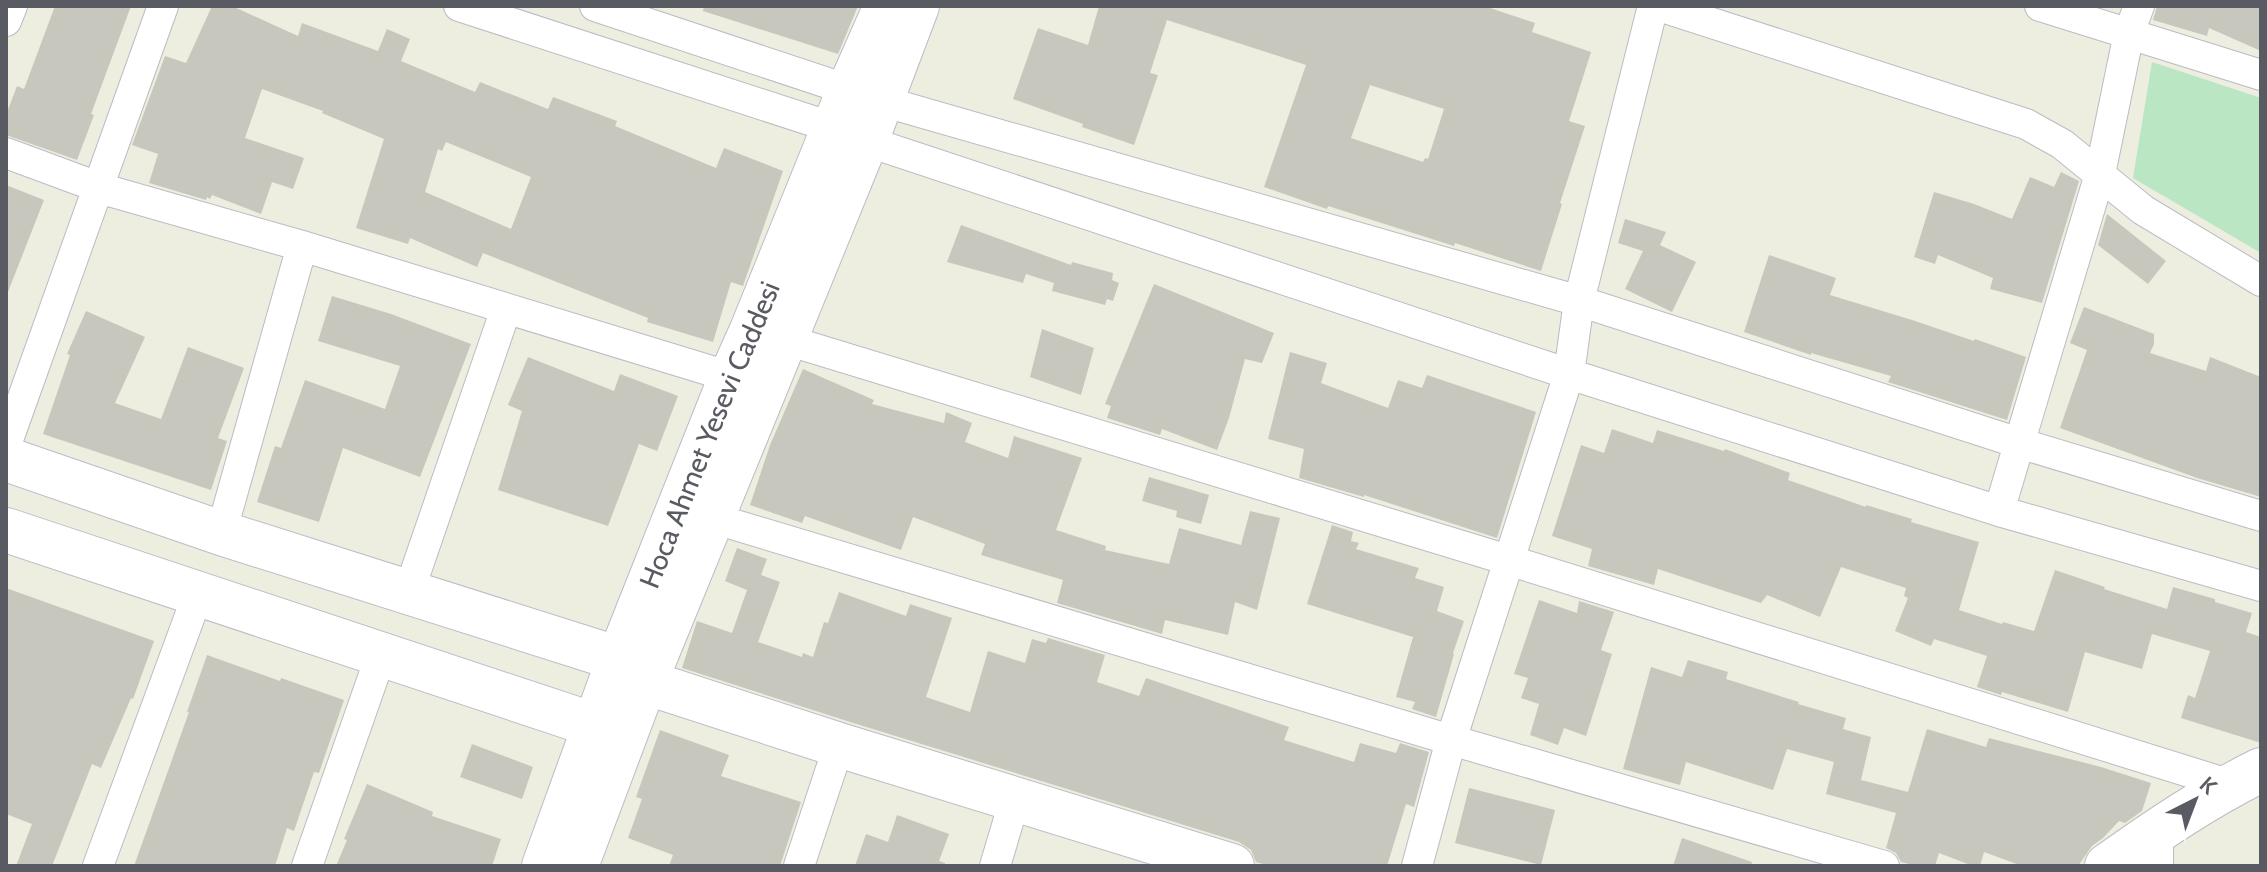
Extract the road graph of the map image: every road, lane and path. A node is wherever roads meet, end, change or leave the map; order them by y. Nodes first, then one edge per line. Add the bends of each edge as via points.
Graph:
1 (12, 6) edge
2 (163, 6) edge
3 (459, 6) edge
4 (595, 6) edge
5 (886, 6) edge
6 (917, 6) edge
7 (1656, 6) edge
8 (2052, 8) edge
9 (644, 13) edge
10 (2134, 20) edge
11 (6, 21) edge
12 (626, 62) junction
13 (2261, 75) edge
14 (857, 115) junction
15 (6, 153) edge
16 (2100, 174) junction
17 (98, 187) junction
18 (302, 246) junction
19 (2261, 281) edge
20 (1579, 301) junction
21 (506, 309) junction
22 (769, 335) junction
23 (1569, 374) junction
24 (731, 377) junction
25 (2019, 443) junction
26 (6, 445) edge
27 (6, 459) edge
28 (1999, 511) junction
29 (2261, 516) edge
30 (712, 518) junction
31 (6, 531) edge
32 (221, 533) junction
33 (1508, 560) junction
34 (2261, 586) edge
35 (409, 591) junction
36 (198, 594) junction
37 (381, 655) junction
38 (632, 670) junction
39 (594, 725) junction
40 (1451, 740) junction
41 (839, 745) junction
42 (2246, 778) edge
43 (1015, 799) junction
44 (2158, 848) edge
45 (1210, 863) edge
46 (98, 866) edge
47 (307, 866) edge
48 (544, 866) edge
49 (576, 866) edge
50 (799, 866) edge
51 (995, 866) edge
52 (1417, 866) edge
53 (1884, 866) edge
54 (2107, 866) edge

1 - 11 street
2 - 17 street
3 - 12 street
4 - 9 street
5 - 14 street, Hoca Ahmet Yesevi Caddesi
6 - 14 street, Hoca Ahmet Yesevi Caddesi
7 - 16 street via 2026,124
7 - 20 street
8 - 10 street
9 - 12 street
9 - 14 street
10 - 13 street
10 - 16 street
12 - 14 street
14 - 20 street
14 - 22 street, Hoca Ahmet Yesevi Caddesi
14 - 23 street
15 - 17 street
16 - 19 street via 2143,210
16 - 25 street
17 - 18 street
17 - 26 street
18 - 21 street
18 - 32 street
20 - 23 street
20 - 25 street
21 - 24 street
21 - 35 street
22 - 24 street, Hoca Ahmet Yesevi Caddesi
22 - 30 street, Hoca Ahmet Yesevi Caddesi
22 - 33 street
23 - 28 street
23 - 33 street
24 - 38 street, Hoca Ahmet Yesevi Caddesi
25 - 28 street
25 - 29 street
27 - 32 street
28 - 34 street
30 - 38 street, Hoca Ahmet Yesevi Caddesi
30 - 40 street
31 - 36 street
32 - 35 street
33 - 40 street
33 - 42 street
35 - 38 street
36 - 37 street
36 - 46 street
37 - 39 street
37 - 47 street
38 - 39 street, Hoca Ahmet Yesevi Caddesi
38 - 41 street
38 - 49 street, Hoca Ahmet Yesevi Caddesi
39 - 48 street, Hoca Ahmet Yesevi Caddesi
40 - 52 street
40 - 53 street
41 - 43 street
41 - 50 street
42 - 44 street
43 - 45 street
43 - 51 street
44 - 54 street

